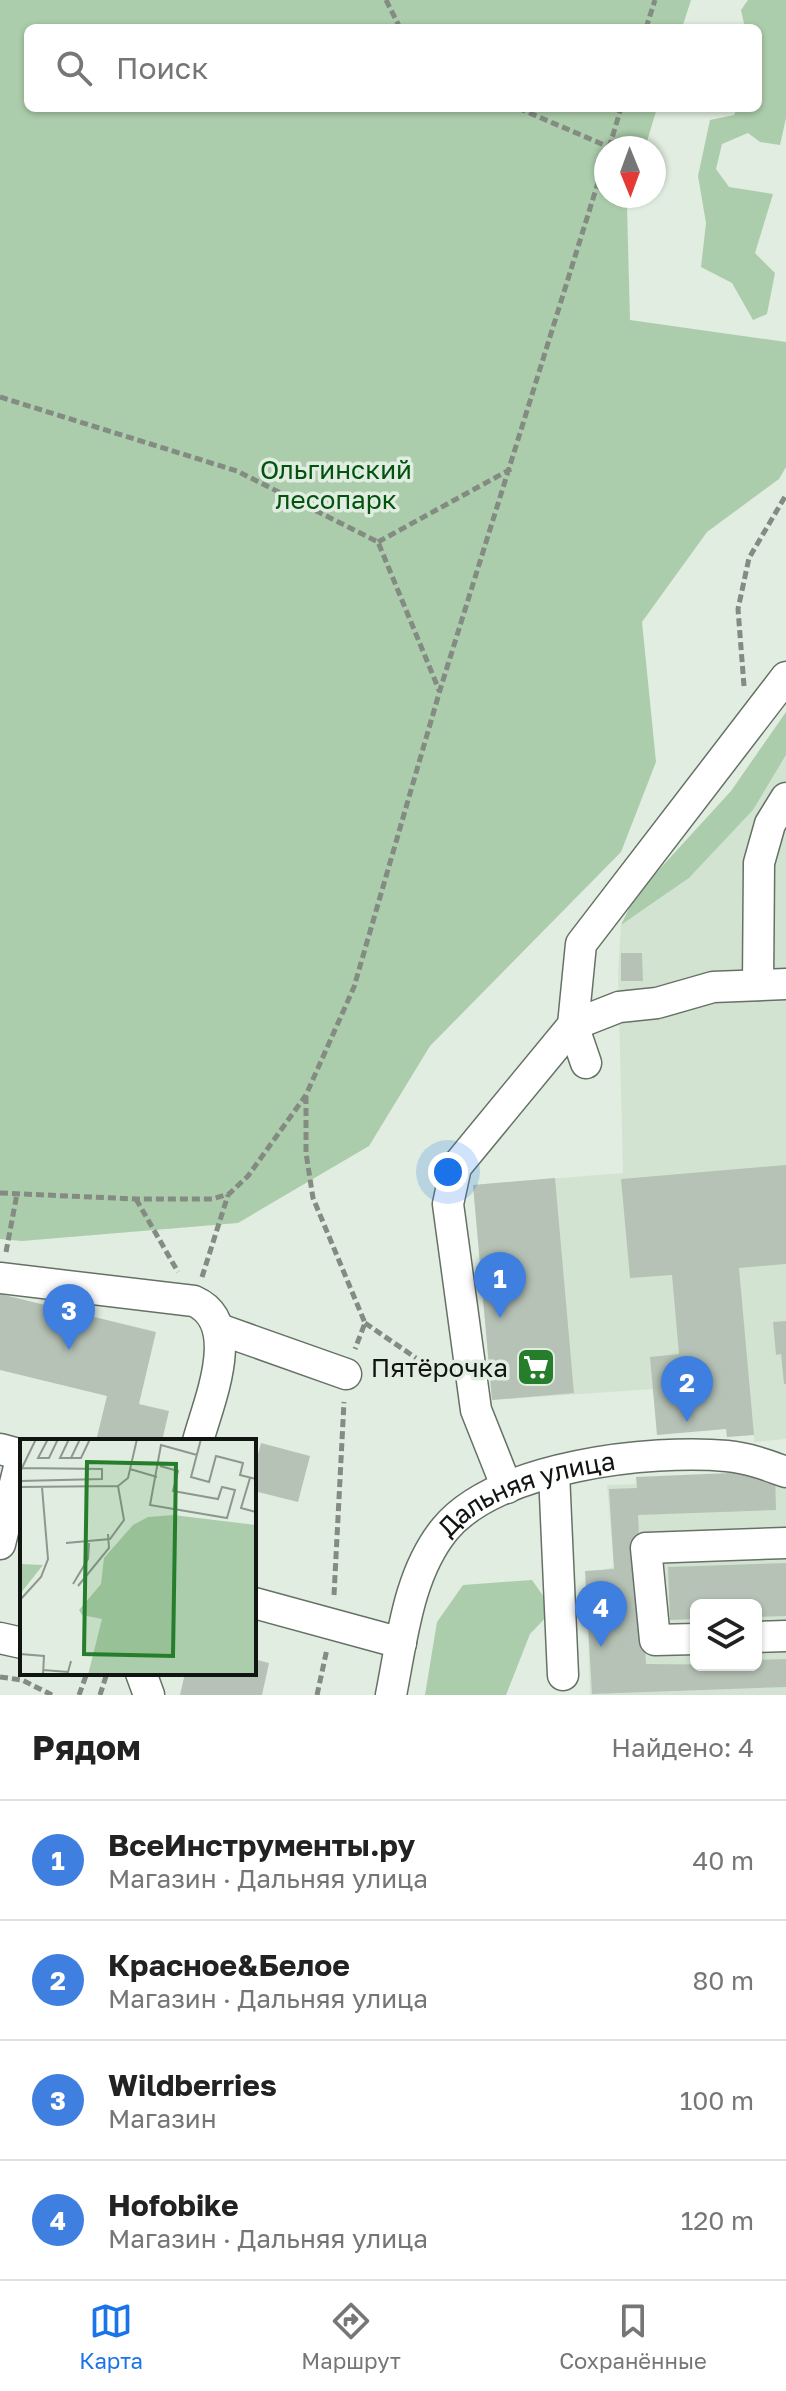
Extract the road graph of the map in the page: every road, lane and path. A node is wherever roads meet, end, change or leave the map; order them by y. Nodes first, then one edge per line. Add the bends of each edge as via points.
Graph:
1 (386, 0) edge
2 (655, 0) edge
3 (398, 24) edge
4 (647, 24) edge
5 (527, 112) edge
6 (620, 112) edge
7 (613, 136) edge
8 (594, 141) edge
9 (594, 196) edge
10 (0, 397) edge
11 (511, 469) junction
12 (786, 495) edge
13 (378, 542) junction
14 (786, 677) edge
15 (440, 690) junction
16 (747, 731) junction
17 (786, 798) edge
18 (772, 984) edge
19 (573, 1025) junction
20 (586, 1063) dead end
21 (306, 1095) junction
22 (0, 1193) edge
23 (17, 1194) junction
24 (229, 1194) junction
25 (136, 1199) junction
26 (0, 1278) edge
27 (194, 1301) junction
28 (365, 1323) junction
29 (219, 1329) junction
30 (416, 1358) dead end
31 (346, 1374) junction
32 (198, 1439) edge
33 (0, 1449) edge
34 (20, 1454) edge
35 (20, 1463) edge
36 (786, 1472) edge
37 (554, 1473) junction
38 (507, 1488) junction
39 (786, 1543) edge
40 (0, 1544) edge
41 (256, 1604) edge
42 (333, 1624) junction
43 (786, 1636) edge
44 (762, 1637) edge
45 (0, 1638) edge
46 (690, 1639) edge
47 (20, 1643) edge
48 (401, 1643) junction
49 (86, 1675) edge
50 (106, 1675) edge
51 (142, 1675) edge
52 (563, 1675) dead end
53 (0, 1677) edge
54 (52, 1695) edge
55 (79, 1695) edge
56 (100, 1695) edge
57 (149, 1695) edge
58 (317, 1695) edge
59 (391, 1695) edge

1 - 3 path
2 - 4 path
5 - 8 path
6 - 7 path
9 - 11 path
10 - 13 path via 237,471
11 - 13 path
11 - 15 path
12 - 16 path via 749,558 738,609
13 - 15 path
14 - 16 street
15 - 21 path via 354,987
16 - 19 street via 581,944
17 - 18 street via 770,824 759,863
18 - 19 street via 713,987 619,1007
19 - 20 street
19 - 38 street via 456,1167 447,1192 476,1410
21 - 24 path
21 - 28 path via 313,1198
22 - 23 path
23 - 25 path
23 - 26 path
24 - 25 path via 212,1199
24 - 27 path
25 - 27 path
26 - 27 street
27 - 29 street via 205,1306
28 - 30 path
28 - 31 path
29 - 31 street
29 - 32 street via 219,1356
31 - 42 path
33 - 34 street
35 - 40 street
36 - 37 street, Дальняя улица via 750,1460 704,1455
37 - 38 street, Дальняя улица
37 - 52 street
38 - 48 street, Дальняя улица via 466,1510 440,1536 422,1566
39 - 46 street via 646,1548 655,1640
41 - 42 street
42 - 48 street
42 - 58 path
43 - 44 street
45 - 47 street
48 - 59 street, Дальняя улица
49 - 55 path
50 - 56 path
51 - 57 street
53 - 54 path via 22,1680

